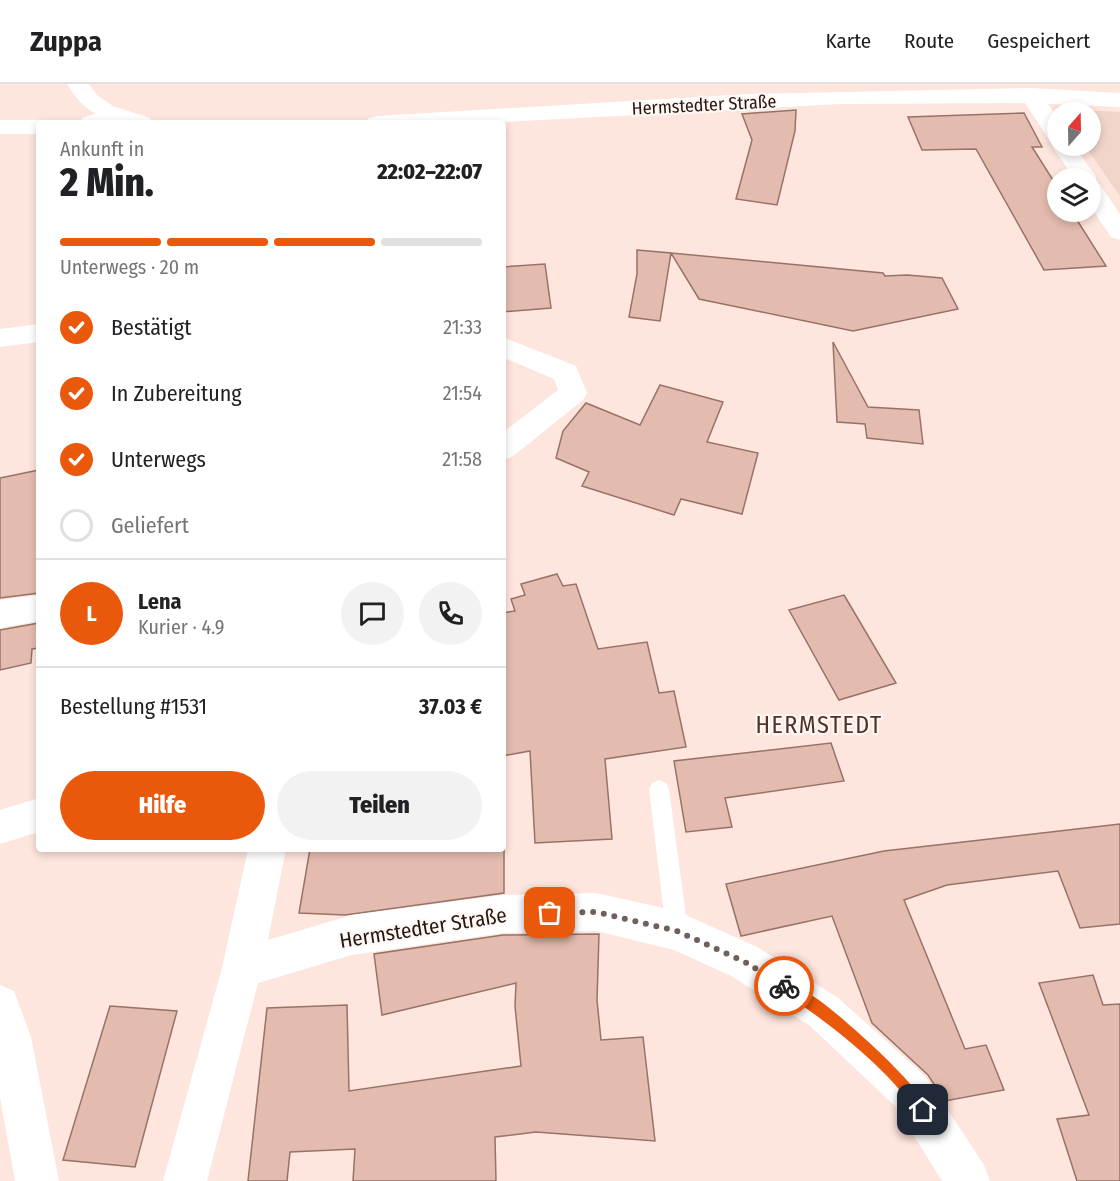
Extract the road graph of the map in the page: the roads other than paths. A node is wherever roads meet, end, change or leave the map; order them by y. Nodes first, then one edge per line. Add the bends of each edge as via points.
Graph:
1 (78, 84) edge
2 (1027, 90) edge
3 (1120, 100) edge
4 (113, 115) junction
5 (99, 120) edge
6 (131, 120) edge
7 (433, 120) edge
8 (1047, 120) edge
9 (0, 127) edge
10 (36, 128) edge
11 (1101, 204) edge
12 (1120, 232) edge
13 (36, 333) edge
14 (0, 338) edge
15 (506, 348) edge
16 (506, 446) edge
17 (36, 608) edge
18 (0, 614) edge
19 (659, 789) dead end
20 (36, 816) edge
21 (0, 827) edge
22 (266, 852) edge
23 (677, 931) junction
24 (242, 968) junction
25 (0, 1005) edge
26 (38, 1181) edge
27 (185, 1181) edge
28 (968, 1181) edge

1 - 4 street via 94,104
2 - 3 street, Hermstedter Straße
2 - 7 street, Hermstedter Straße
2 - 8 street
4 - 5 street
4 - 6 street
9 - 10 street
11 - 12 street
13 - 14 street
15 - 16 street via 566,373 573,393
17 - 18 street
19 - 23 lane
20 - 21 street
22 - 24 street
23 - 24 street, Hermstedter Straße via 596,912 503,914 352,935
23 - 28 street, Hermstedter Straße via 745,962 823,1011 911,1092
24 - 27 street
25 - 26 street via 10,1037

